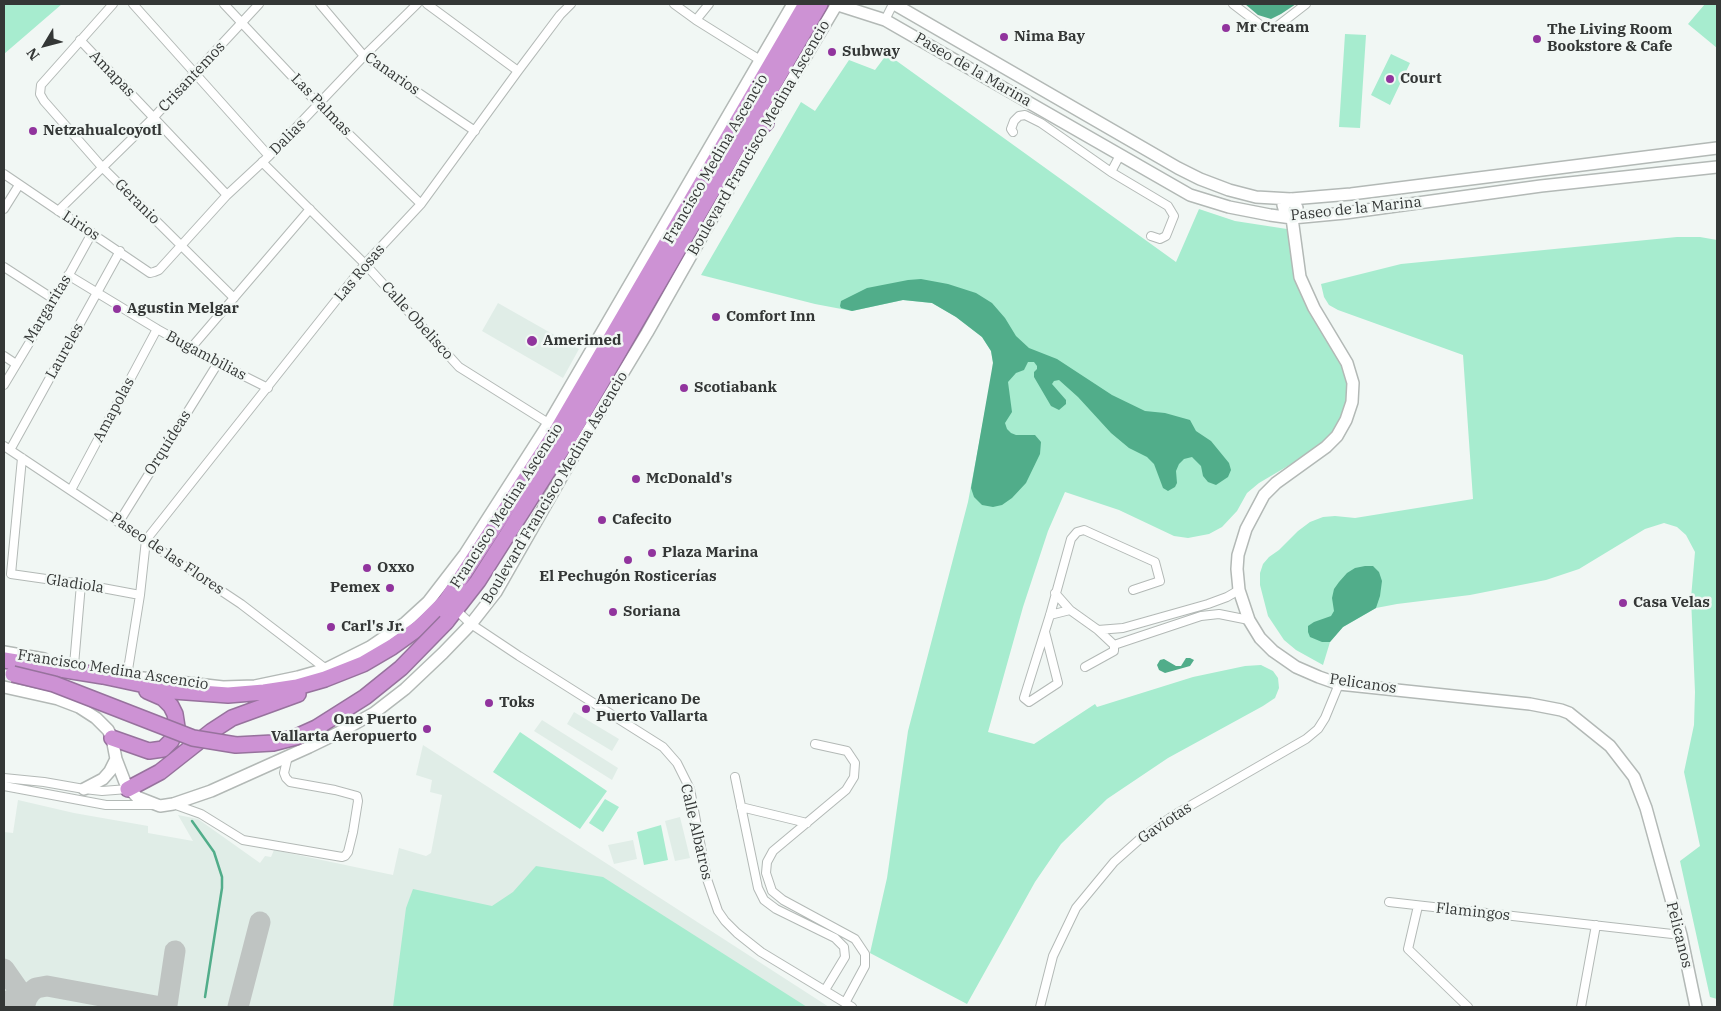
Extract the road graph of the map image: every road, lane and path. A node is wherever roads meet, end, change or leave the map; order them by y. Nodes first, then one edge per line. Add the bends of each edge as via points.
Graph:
1 (113, 4) edge
2 (133, 4) edge
3 (224, 4) edge
4 (259, 4) edge
5 (320, 4) edge
6 (417, 4) edge
7 (427, 4) edge
8 (571, 4) edge
9 (674, 4) edge
10 (710, 4) edge
11 (793, 4) edge
12 (806, 4) edge
13 (820, 4) edge
14 (836, 4) edge
15 (894, 4) edge
16 (1233, 4) edge
17 (1306, 4) edge
18 (696, 20) junction
19 (885, 20) junction
20 (242, 22) junction
21 (80, 40) junction
22 (364, 56) junction
23 (760, 60) junction
24 (518, 71) junction
25 (195, 74) junction
26 (319, 105) junction
27 (154, 117) junction
28 (766, 123) junction
29 (475, 131) junction
30 (1013, 132) dead end
31 (1122, 136) junction
32 (1138, 145) junction
33 (1717, 148) edge
34 (734, 152) junction
35 (269, 156) junction
36 (1121, 156) junction
37 (262, 162) junction
38 (102, 167) junction
39 (1717, 167) edge
40 (1111, 172) junction
41 (4, 174) edge
42 (1495, 175) junction
43 (19, 185) junction
44 (1498, 192) junction
45 (227, 195) junction
46 (1291, 199) junction
47 (421, 204) junction
48 (4, 209) edge
49 (310, 209) junction
50 (58, 211) junction
51 (1292, 218) junction
52 (92, 233) junction
53 (1151, 236) dead end
54 (180, 246) junction
55 (120, 251) junction
56 (365, 264) junction
57 (4, 267) edge
58 (159, 270) joint
59 (68, 276) junction
60 (97, 293) junction
61 (234, 298) junction
62 (55, 300) junction
63 (157, 329) junction
64 (191, 348) junction
65 (4, 356) edge
66 (218, 363) junction
67 (16, 364) junction
68 (4, 385) edge
69 (268, 388) junction
70 (559, 429) junction
71 (7, 448) edge
72 (22, 458) junction
73 (71, 490) junction
74 (119, 522) junction
75 (146, 540) junction
76 (81, 584) junction
77 (1133, 590) dead end
78 (1239, 590) junction
79 (1055, 593) junction
80 (140, 594) junction
81 (446, 601) junction
82 (1216, 601) junction
83 (1070, 610) junction
84 (1219, 614) junction
85 (1050, 615) junction
86 (1249, 620) junction
87 (471, 624) junction
88 (1123, 628) junction
89 (1098, 630) junction
90 (1045, 632) junction
91 (1125, 641) junction
92 (1114, 645) junction
93 (4, 652) edge
94 (4, 660) edge
95 (74, 665) junction
96 (1085, 666) dead end
97 (9, 673) edge
98 (326, 674) junction
99 (103, 676) junction
100 (127, 676) junction
101 (1339, 684) junction
102 (4, 687) edge
103 (112, 738) junction
104 (815, 744) dead end
105 (288, 756) junction
106 (116, 759) junction
107 (735, 777) dead end
108 (4, 778) edge
109 (4, 786) edge
110 (84, 789) junction
111 (128, 789) junction
112 (173, 804) junction
113 (160, 806) junction
114 (741, 807) junction
115 (807, 823) junction
116 (766, 873) junction
117 (755, 874) junction
118 (783, 900) junction
119 (1389, 902) dead end
120 (1418, 906) junction
121 (776, 909) junction
122 (1596, 926) junction
123 (848, 935) junction
124 (1681, 935) junction
125 (840, 942) junction
126 (825, 990) junction
127 (848, 1005) edge
128 (1040, 1007) edge
129 (1468, 1007) edge
130 (1581, 1007) edge
131 (1696, 1007) edge

1 - 21 street
2 - 25 street
3 - 20 street, Las Palmas
4 - 20 street, Crisantemos
5 - 22 street, Canarios
6 - 22 street, Dalias
7 - 24 street
8 - 24 street, Las Rosas
9 - 18 street
10 - 18 street
11 - 23 street, Francisco Medina Ascencio
12 - 70 highway, Francisco Medina Ascencio
13 - 34 highway, Francisco Medina Ascencio
14 - 19 street, Paseo de la Marina
14 - 28 street, Boulevard Francisco Medina Ascencio
15 - 19 street
15 - 31 street, Paseo de la Marina
16 - 17 street via 1269,29 1275,28
18 - 23 street
19 - 36 street, Paseo de la Marina
20 - 25 street, Crisantemos
20 - 26 street, Las Palmas
21 - 27 street, Amapas
21 - 38 street, Geranio via 42,84 40,94
22 - 26 street, Dalias
22 - 29 street, Canarios
23 - 70 street, Francisco Medina Ascencio
24 - 29 street, Las Rosas
25 - 27 street, Crisantemos
25 - 35 street
26 - 35 street, Dalias
26 - 47 street, Las Palmas
27 - 38 street, Crisantemos
27 - 45 street, Amapas
28 - 34 highway
28 - 87 street, Boulevard Francisco Medina Ascencio via 496,592
29 - 47 street, Las Rosas
30 - 40 street via 1011,125 1025,114
31 - 32 street, Paseo de la Marina
31 - 36 street
32 - 36 street
32 - 46 street, Paseo de la Marina via 1200,179 1229,190 1256,197
33 - 42 street, Paseo de la Marina
34 - 70 highway, Francisco Medina Ascencio
35 - 37 street, Dalias
36 - 40 street
36 - 51 street, Paseo de la Marina via 1190,195 1229,207
37 - 45 street, Dalias
37 - 49 street, Calle Obelisco
38 - 50 street, Crisantemos
38 - 54 street, Geranio
39 - 44 street, Paseo de la Marina
40 - 53 street via 1168,206 1174,216 1166,236 1160,239
41 - 43 street, Lirios
42 - 44 street
42 - 46 street, Paseo de la Marina
43 - 48 street
43 - 50 street, Lirios
44 - 51 street, Paseo de la Marina
45 - 54 street, Dalias
46 - 51 street, Pelicanos via 1283,205 1284,212
47 - 56 street, Las Rosas
49 - 56 street, Calle Obelisco
49 - 61 street
50 - 52 street, Lirios
51 - 78 street, Pelicanos via 1300,277 1348,362 1353,383 1352,402 1337,436 1276,483 1259,503 1238,555
52 - 55 street, Lirios
52 - 59 street, Margaritas
54 - 58 street, Dalias
54 - 61 street, Geranio
55 - 58 street, Lirios via 150,272
55 - 60 street, Laureles
56 - 69 street, Las Rosas
56 - 70 street, Calle Obelisco via 460,367
57 - 62 street
59 - 60 street, Bugambilias
59 - 62 street, Margaritas
60 - 63 street, Bugambilias
60 - 71 street, Laureles
61 - 64 street
62 - 67 street, Margaritas
63 - 64 street, Bugambilias
63 - 73 street, Amapolas
64 - 66 street, Bugambilias
65 - 67 street
66 - 69 street, Bugambilias
66 - 74 street, Orquídeas
67 - 68 street, Margaritas
69 - 75 street, Las Rosas
70 - 81 street, Francisco Medina Ascencio via 465,554
70 - 81 highway, Francisco Medina Ascencio via 478,581
71 - 72 street, Paseo de las Flores
72 - 73 street, Paseo de las Flores
72 - 76 street, Gladiola via 11,574
73 - 74 street, Paseo de las Flores
74 - 75 street, Paseo de las Flores
75 - 80 street
75 - 98 street, Paseo de las Flores via 241,604
76 - 80 street, Gladiola
76 - 95 street
77 - 79 street via 1160,581 1155,562 1084,530 1071,539
78 - 82 street
78 - 86 street, Pelicanos
79 - 83 street
79 - 85 street
80 - 100 street
81 - 87 street, Calle Albatros
81 - 97 highway, Francisco Medina Ascencio, bridge via 446,622 401,668 358,702 316,728 272,742 236,745 193,738 54,684
81 - 98 highway, Francisco Medina Ascencio via 420,627 392,647 363,664
82 - 84 street
82 - 88 street
83 - 85 street
83 - 89 street
84 - 86 street
84 - 91 street via 1201,616
85 - 90 street
86 - 101 street, Pelicanos via 1273,651 1296,667
87 - 105 street, Boulevard Francisco Medina Ascencio via 405,689 374,712
87 - 126 street, Calle Albatros via 663,747 677,763 690,789 707,879 718,911 737,933 761,952
88 - 89 street
88 - 91 street
89 - 92 street
90 - 90 street via 1058,683 1029,702 1024,698
91 - 92 street
92 - 96 street via 1114,652
93 - 95 street, Francisco Medina Ascencio
94 - 99 highway, Francisco Medina Ascencio
95 - 100 street, Francisco Medina Ascencio
98 - 99 highway, Francisco Medina Ascencio via 297,687 228,694 173,690
98 - 100 street, Francisco Medina Ascencio via 255,686 223,687
98 - 111 highway via 304,692 232,718 160,772
99 - 103 highway via 163,698 171,706 177,727 172,741 157,751 139,749
101 - 124 street, Pelicanos via 1530,704 1561,710 1576,718 1610,746 1634,777 1646,808
101 - 128 street, Gaviotas via 1325,718 1306,740 1174,815 1114,862 1076,908 1053,956
102 - 103 street via 58,698 79,706 102,724
103 - 106 street
104 - 115 street via 847,751 855,763 854,776 846,790
105 - 112 street, Boulevard Francisco Medina Ascencio via 211,791
105 - 112 street via 284,773 290,782 357,796 354,824 345,856 244,840 201,814
106 - 110 street via 103,779
106 - 111 street
107 - 114 street
108 - 110 street
109 - 113 street via 106,805
110 - 111 street
111 - 113 street via 137,797
112 - 113 street, Boulevard Francisco Medina Ascencio
114 - 115 street
114 - 117 street
115 - 116 street via 773,851
116 - 117 street
116 - 118 street via 772,891
117 - 121 street via 764,900
118 - 121 street
118 - 123 street
119 - 120 street
120 - 122 street, Flamingos
120 - 129 street, Flamingos via 1408,949
121 - 125 street
122 - 124 street, Flamingos
122 - 130 street
123 - 125 street
123 - 127 street via 855,939 865,954 865,966
124 - 131 street, Pelicanos
125 - 126 street via 845,957
126 - 127 street, Calle Albatros

